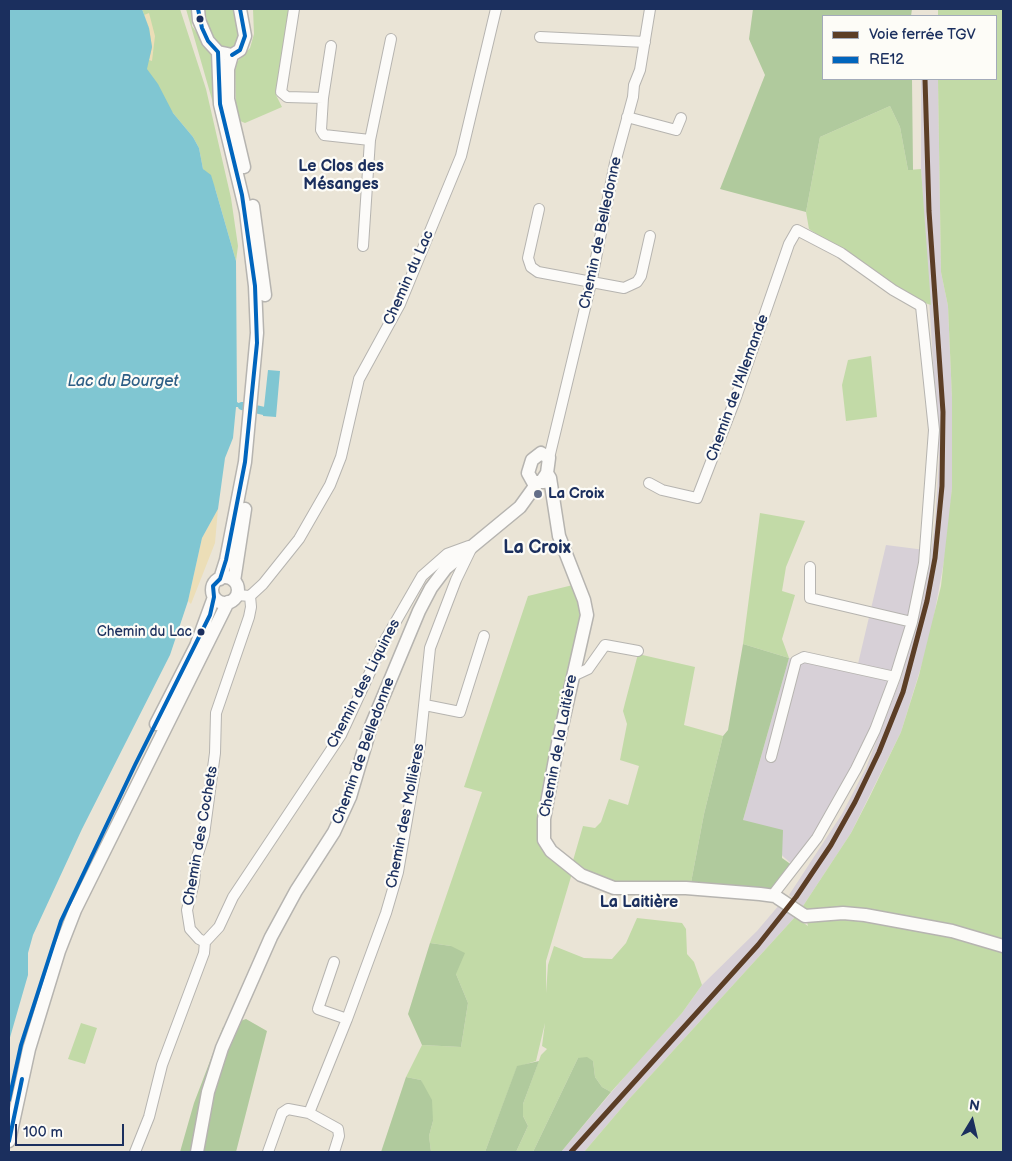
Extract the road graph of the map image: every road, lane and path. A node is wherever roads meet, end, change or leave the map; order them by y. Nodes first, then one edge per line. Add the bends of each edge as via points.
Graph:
1 (198, 9) edge
2 (294, 9) edge
3 (496, 9) edge
4 (650, 9) edge
5 (243, 11) edge
6 (540, 37) dead end
7 (391, 39) dead end
8 (645, 42) junction
9 (331, 46) dead end
10 (218, 52) junction
11 (232, 55) junction
12 (323, 98) junction
13 (627, 118) junction
14 (681, 118) dead end
15 (370, 140) junction
16 (539, 209) dead end
17 (650, 236) dead end
18 (363, 246) dead end
19 (591, 283) junction
20 (255, 409) junction
21 (545, 456) junction
22 (542, 481) junction
23 (650, 482) dead end
24 (474, 544) junction
25 (810, 567) dead end
26 (220, 579) junction
27 (234, 581) junction
28 (214, 597) junction
29 (238, 598) junction
30 (912, 622) junction
31 (484, 636) dead end
32 (638, 651) dead end
33 (573, 676) junction
34 (895, 677) junction
35 (424, 705) junction
36 (771, 757) dead end
37 (774, 896) junction
38 (205, 942) junction
39 (1003, 946) edge
40 (334, 962) dead end
41 (347, 1019) junction
42 (25, 1047) junction
43 (9, 1100) edge
44 (309, 1113) junction
45 (9, 1142) edge
46 (135, 1152) edge
47 (197, 1152) edge
48 (268, 1152) edge
49 (334, 1152) edge

1 - 10 main road via 205,34
2 - 12 street via 281,92 287,97
3 - 29 street, Chemin du Lac via 461,156 400,304 360,378 341,457 330,485 299,539 264,584
4 - 8 street, Chemin de Belledonne
5 - 11 main road via 242,46
6 - 8 street
7 - 15 street
8 - 13 street, Chemin de Belledonne
9 - 12 street
10 - 11 main road
10 - 20 main road via 220,104 242,195 255,286
11 - 20 main road via 228,100 252,199 264,290 265,346
12 - 15 street via 322,133
13 - 14 street via 676,130
13 - 19 street, Chemin de Belledonne
15 - 18 street
16 - 19 street via 528,253 531,267 538,272
17 - 19 street via 643,269 636,282 624,288
19 - 21 street, Chemin de Belledonne via 553,442
20 - 26 main road
20 - 27 main road
21 - 22 main road
21 - 22 main road via 534,456 529,464 528,473
22 - 24 main road, Chemin de Belledonne via 500,526
22 - 33 main road, Chemin de la Laitière via 586,607 586,623
23 - 30 street, Chemin de l'Allemande via 668,492 697,498 789,244 797,230 841,253 921,306 934,430 924,563
24 - 35 street, Chemin des Mollières via 456,580 430,648
24 - 38 street, Chemin des Liquines via 447,554 422,576 384,642 341,735 233,897 219,927
24 - 47 main road, Chemin de Belledonne via 446,568 419,610 371,726 350,797 334,832 271,937 222,1048 208,1092
25 - 30 street via 810,598
26 - 27 main road
26 - 28 main road via 213,586
27 - 29 main road
28 - 29 main road via 224,603
28 - 42 main road via 196,646 71,898 51,948
29 - 38 street, Chemin des Cochets via 251,607 215,718 215,754 206,823 187,910 190,929
29 - 42 main road via 224,606 84,890
30 - 34 street
31 - 35 street via 460,712
32 - 33 street via 605,644 588,669
33 - 37 main road, Chemin de la Laitière via 544,819 544,840 551,851 582,875 614,888 686,888
34 - 36 street via 804,657 796,661
34 - 37 street via 875,730 834,812
35 - 41 street, Chemin des Mollières via 398,872
37 - 39 main road via 808,917 865,915
38 - 46 street via 205,950 162,1065 149,1116
40 - 41 street via 318,1009
41 - 44 street, Chemin des Mollières
42 - 43 main road
42 - 45 main road
44 - 48 street via 288,1109 282,1113
44 - 49 street via 338,1129

